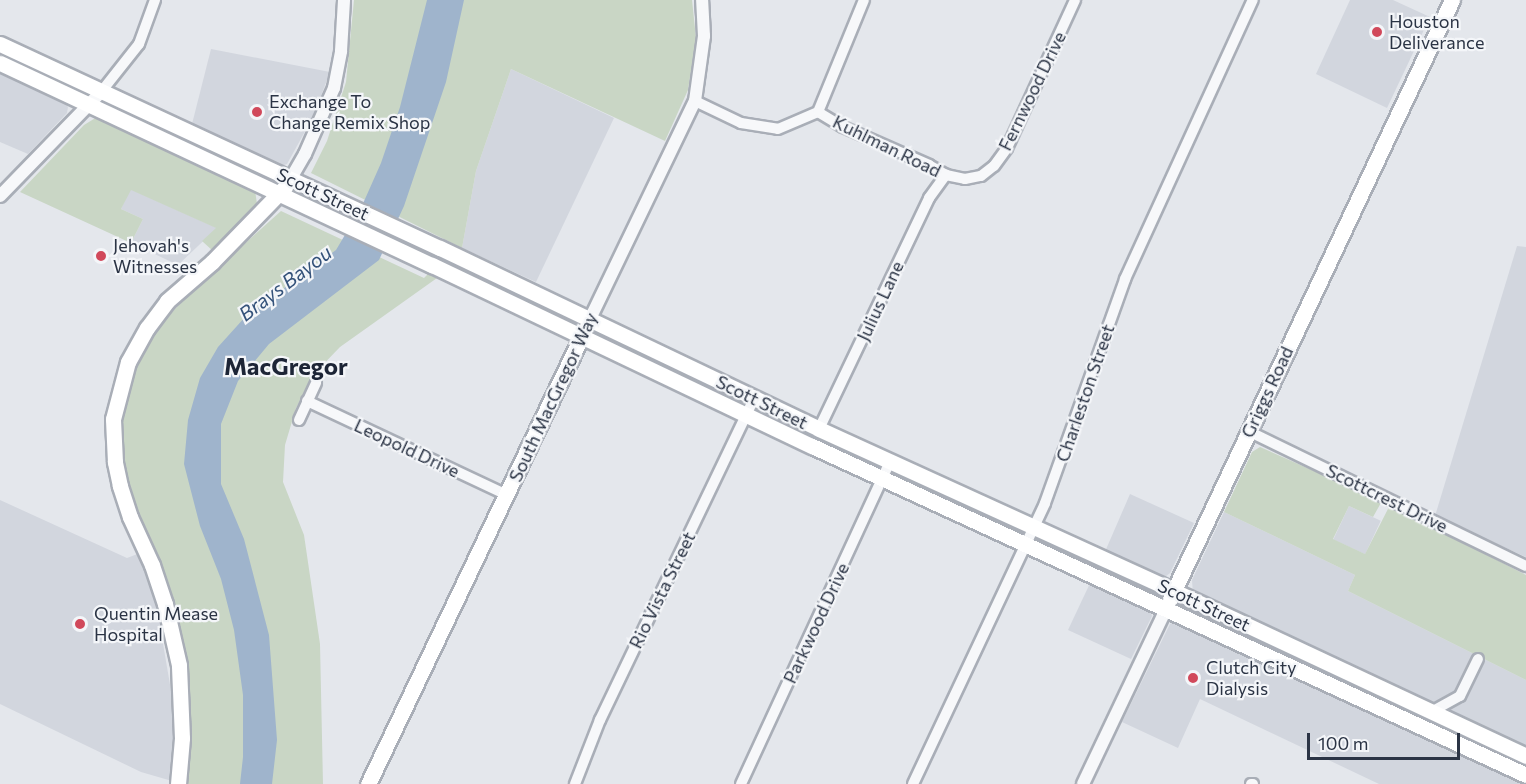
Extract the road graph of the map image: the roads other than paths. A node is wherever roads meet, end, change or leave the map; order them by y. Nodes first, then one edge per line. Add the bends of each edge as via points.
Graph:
1 (155, 0) edge
2 (344, 0) edge
3 (702, 0) edge
4 (864, 0) edge
5 (1075, 0) edge
6 (1254, 0) edge
7 (1452, 0) edge
8 (0, 44) edge
9 (0, 63) edge
10 (101, 92) junction
11 (695, 101) junction
12 (88, 106) junction
13 (818, 112) junction
14 (946, 175) junction
15 (981, 176) joint
16 (290, 180) junction
17 (280, 195) junction
18 (0, 196) edge
19 (590, 319) junction
20 (582, 336) junction
21 (316, 383) dead end
22 (754, 398) junction
23 (307, 401) junction
24 (746, 415) junction
25 (299, 420) dead end
26 (819, 429) junction
27 (1248, 431) junction
28 (890, 461) junction
29 (883, 478) junction
30 (507, 495) junction
31 (1034, 527) junction
32 (1024, 545) junction
33 (1526, 566) edge
34 (1174, 591) junction
35 (1167, 608) junction
36 (1478, 659) dead end
37 (1431, 712) junction
38 (1424, 727) junction
39 (1526, 756) edge
40 (1526, 775) edge
41 (178, 784) edge
42 (369, 784) edge
43 (575, 784) edge
44 (741, 784) edge
45 (913, 784) edge
46 (1083, 784) edge

1 - 10 street via 140,44
2 - 16 street via 334,88
3 - 11 street, South MacGregor Way via 704,36
4 - 13 street
5 - 15 street, Fernwood Drive via 1007,148
6 - 31 street, Charleston Street via 1125,279
7 - 27 main road, Griggs Road
8 - 10 main road, Scott Street
9 - 12 main road, Scott Street
10 - 12 street
10 - 16 main road, Scott Street
11 - 13 street, Kuhlman Road via 741,123 778,129
11 - 19 street, South MacGregor Way
12 - 17 main road, Scott Street
12 - 18 street
13 - 14 street, Kuhlman Road
14 - 15 street, Kuhlman Road via 964,179
14 - 26 street, Julius Lane via 929,198
16 - 17 main road
16 - 19 main road, Scott Street
17 - 20 main road, Scott Street
17 - 41 main road via 167,302 147,328 128,362 113,420 120,486 165,604 179,665 182,738
19 - 20 main road, South MacGregor Way
19 - 22 main road, Scott Street
20 - 24 main road, Scott Street
20 - 30 main road, South MacGregor Way
21 - 23 street
22 - 24 street, Rio Vista Street
22 - 26 main road, Scott Street
23 - 25 street
23 - 30 street, Leopold Drive
24 - 29 main road, Scott Street
24 - 43 street, Rio Vista Street via 600,720
26 - 28 main road, Scott Street
27 - 33 street, Scottcrest Drive
27 - 34 main road, Griggs Road
28 - 29 street, Parkwood Drive
28 - 31 main road, Scott Street
29 - 32 main road, Scott Street
29 - 44 street, Parkwood Drive
30 - 42 main road, South MacGregor Way
31 - 32 street, Charleston Street
31 - 34 main road, Scott Street
32 - 35 main road, Scott Street
32 - 45 street, Charleston Street
34 - 35 main road, Griggs Road
34 - 37 main road, Scott Street
35 - 38 main road, Scott Street
35 - 46 street, Griggs Road
36 - 37 street via 1460,696
37 - 38 main road
37 - 39 main road, Scott Street
38 - 40 main road, Scott Street

